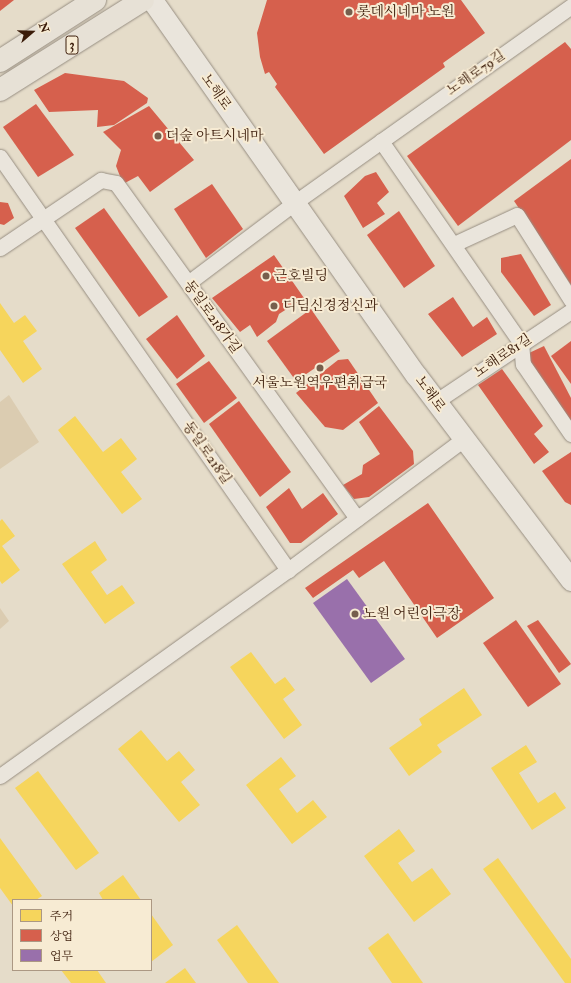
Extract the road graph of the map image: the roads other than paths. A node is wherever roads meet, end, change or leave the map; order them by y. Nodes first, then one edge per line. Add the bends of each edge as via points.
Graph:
1 (95, 0) edge
2 (143, 0) edge
3 (152, 0) edge
4 (571, 6) edge
5 (0, 61) edge
6 (0, 90) edge
7 (381, 141) junction
8 (0, 157) edge
9 (294, 203) junction
10 (44, 219) junction
11 (454, 244) junction
12 (0, 248) edge
13 (188, 283) junction
14 (571, 300) edge
15 (571, 311) edge
16 (521, 343) junction
17 (435, 402) junction
18 (571, 434) edge
19 (464, 439) junction
20 (357, 519) junction
21 (288, 570) junction
22 (571, 580) edge
23 (0, 776) edge

1 - 5 main road, 3
2 - 6 main road, 3
3 - 9 main road, 노해로
4 - 7 street, 노해로79길
7 - 9 street, 노해로79길
7 - 11 street
8 - 10 street, 동일로218길
9 - 13 street
9 - 17 main road, 노해로
10 - 12 street, 동일로218가길
10 - 13 street, 동일로218가길 via 101,180 116,183
10 - 21 street, 동일로218길
11 - 14 street via 517,215
11 - 16 street
13 - 20 street, 동일로218가길
15 - 16 street, 노해로81길
16 - 17 street, 노해로81길
16 - 18 street via 523,364
17 - 19 main road, 노해로
19 - 20 street
19 - 22 main road, 노해로
20 - 21 street
21 - 23 street

